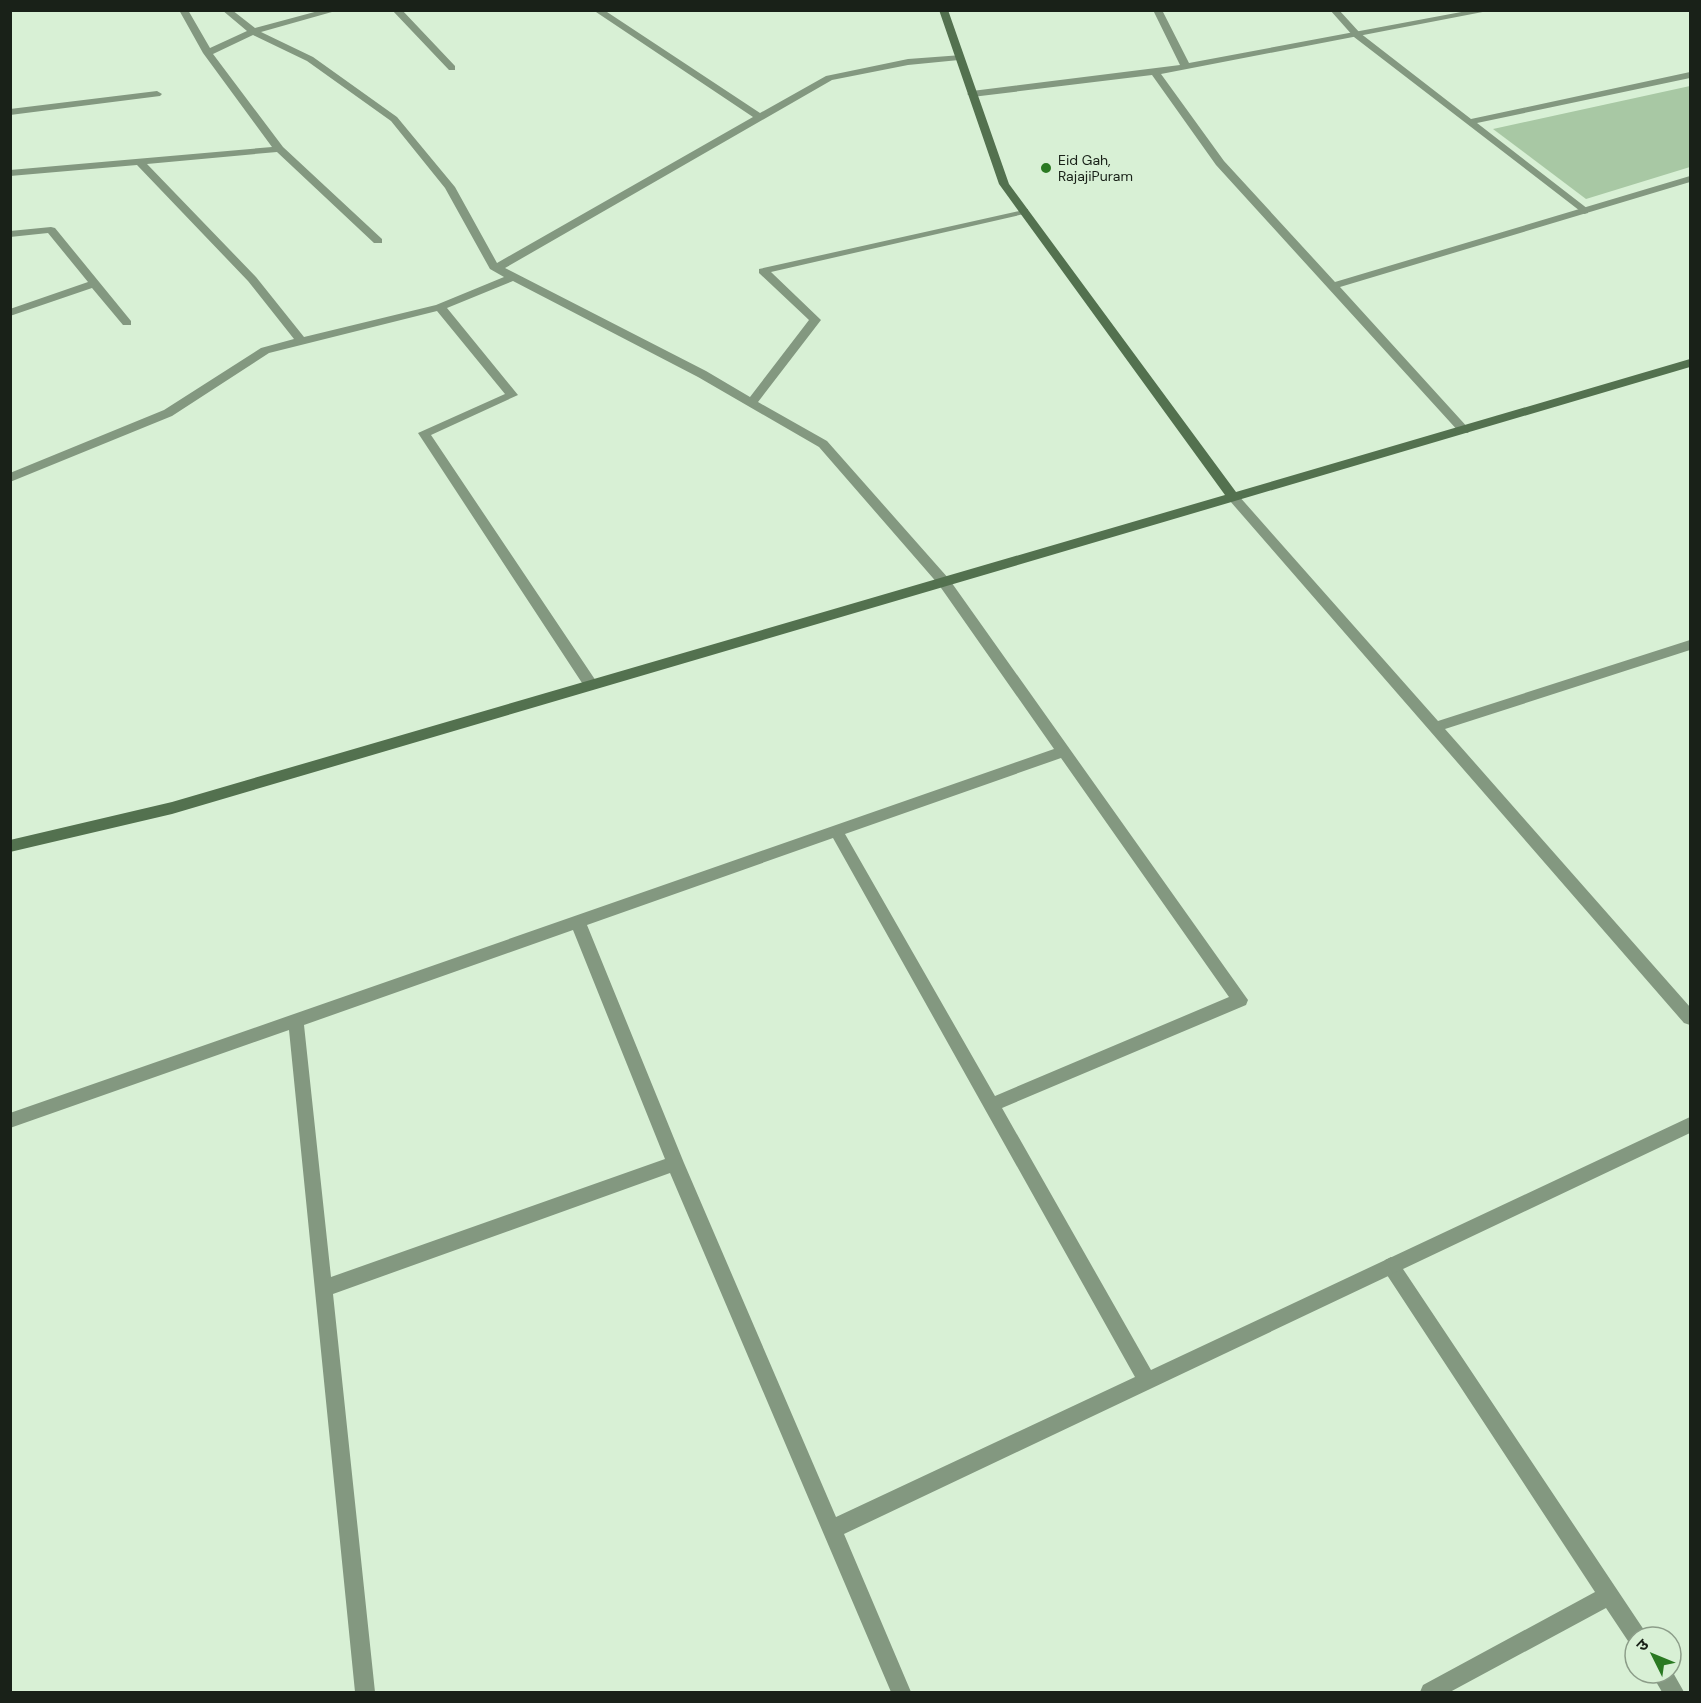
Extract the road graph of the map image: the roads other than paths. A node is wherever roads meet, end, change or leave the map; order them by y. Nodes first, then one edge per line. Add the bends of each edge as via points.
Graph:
1 (183, 10) edge
2 (226, 10) edge
3 (335, 10) edge
4 (396, 10) edge
5 (597, 10) edge
6 (943, 10) edge
7 (1157, 10) edge
8 (1334, 10) edge
9 (1489, 10) edge
10 (253, 31) junction
11 (1357, 35) junction
12 (208, 53) junction
13 (959, 57) junction
14 (1186, 66) junction
15 (452, 68) dead end
16 (1155, 72) junction
17 (1690, 75) edge
18 (157, 94) dead end
19 (972, 94) junction
20 (10, 112) edge
21 (759, 117) junction
22 (1469, 122) junction
23 (279, 148) junction
24 (139, 161) junction
25 (10, 173) edge
26 (1690, 179) edge
27 (1024, 211) junction
28 (1584, 211) junction
29 (10, 234) edge
30 (378, 241) dead end
31 (496, 268) junction
32 (513, 277) junction
33 (94, 283) junction
34 (1333, 286) junction
35 (440, 307) junction
36 (10, 314) edge
37 (127, 323) dead end
38 (301, 341) junction
39 (1690, 363) edge
40 (751, 403) junction
41 (1464, 430) junction
42 (10, 478) edge
43 (1234, 498) junction
44 (944, 582) junction
45 (1690, 645) edge
46 (591, 686) junction
47 (1435, 727) junction
48 (1064, 751) junction
49 (836, 831) junction
50 (10, 846) edge
51 (578, 922) junction
52 (1690, 1018) edge
53 (296, 1021) junction
54 (991, 1105) junction
55 (10, 1121) edge
56 (1690, 1125) edge
57 (675, 1163) junction
58 (1391, 1266) junction
59 (323, 1289) junction
60 (1147, 1381) junction
61 (831, 1530) junction
62 (1609, 1595) junction
63 (1629, 1625) edge
64 (365, 1692) edge
65 (901, 1692) edge
66 (1430, 1692) edge

1 - 12 street
2 - 10 street
3 - 10 street
4 - 15 street
5 - 21 street
6 - 13 street
7 - 14 street
8 - 11 street
9 - 11 street
10 - 12 street
10 - 31 street via 310,59 393,119 450,187
11 - 14 street
11 - 22 street
12 - 23 street
13 - 19 street
13 - 21 street via 829,78
14 - 16 street
16 - 19 street
16 - 34 street via 1220,164
17 - 22 street
18 - 20 street
19 - 27 street via 1004,184
21 - 31 street
22 - 28 street
23 - 24 street
23 - 30 street
24 - 25 street
24 - 38 street via 252,279
26 - 28 street
27 - 40 street via 763,271 815,320
27 - 43 street
28 - 34 street
29 - 33 street via 51,230
31 - 32 street
32 - 35 street
32 - 40 street
33 - 36 street
33 - 37 street
34 - 41 street
35 - 38 street
35 - 46 street via 512,395 424,434
38 - 42 street via 265,351 168,413
39 - 41 street
40 - 44 street via 823,444
41 - 43 street
43 - 44 street
43 - 47 street
44 - 46 street
44 - 48 street
45 - 47 street
46 - 50 street via 172,808
47 - 52 street
48 - 49 street
48 - 54 street via 1240,1000
49 - 51 street
49 - 54 street
51 - 53 street
51 - 57 street
53 - 55 street
53 - 59 street
54 - 60 street
56 - 58 street
57 - 59 street
57 - 61 street
58 - 60 street
58 - 62 street
59 - 64 street
60 - 61 street
61 - 65 street
62 - 63 street
62 - 66 street

